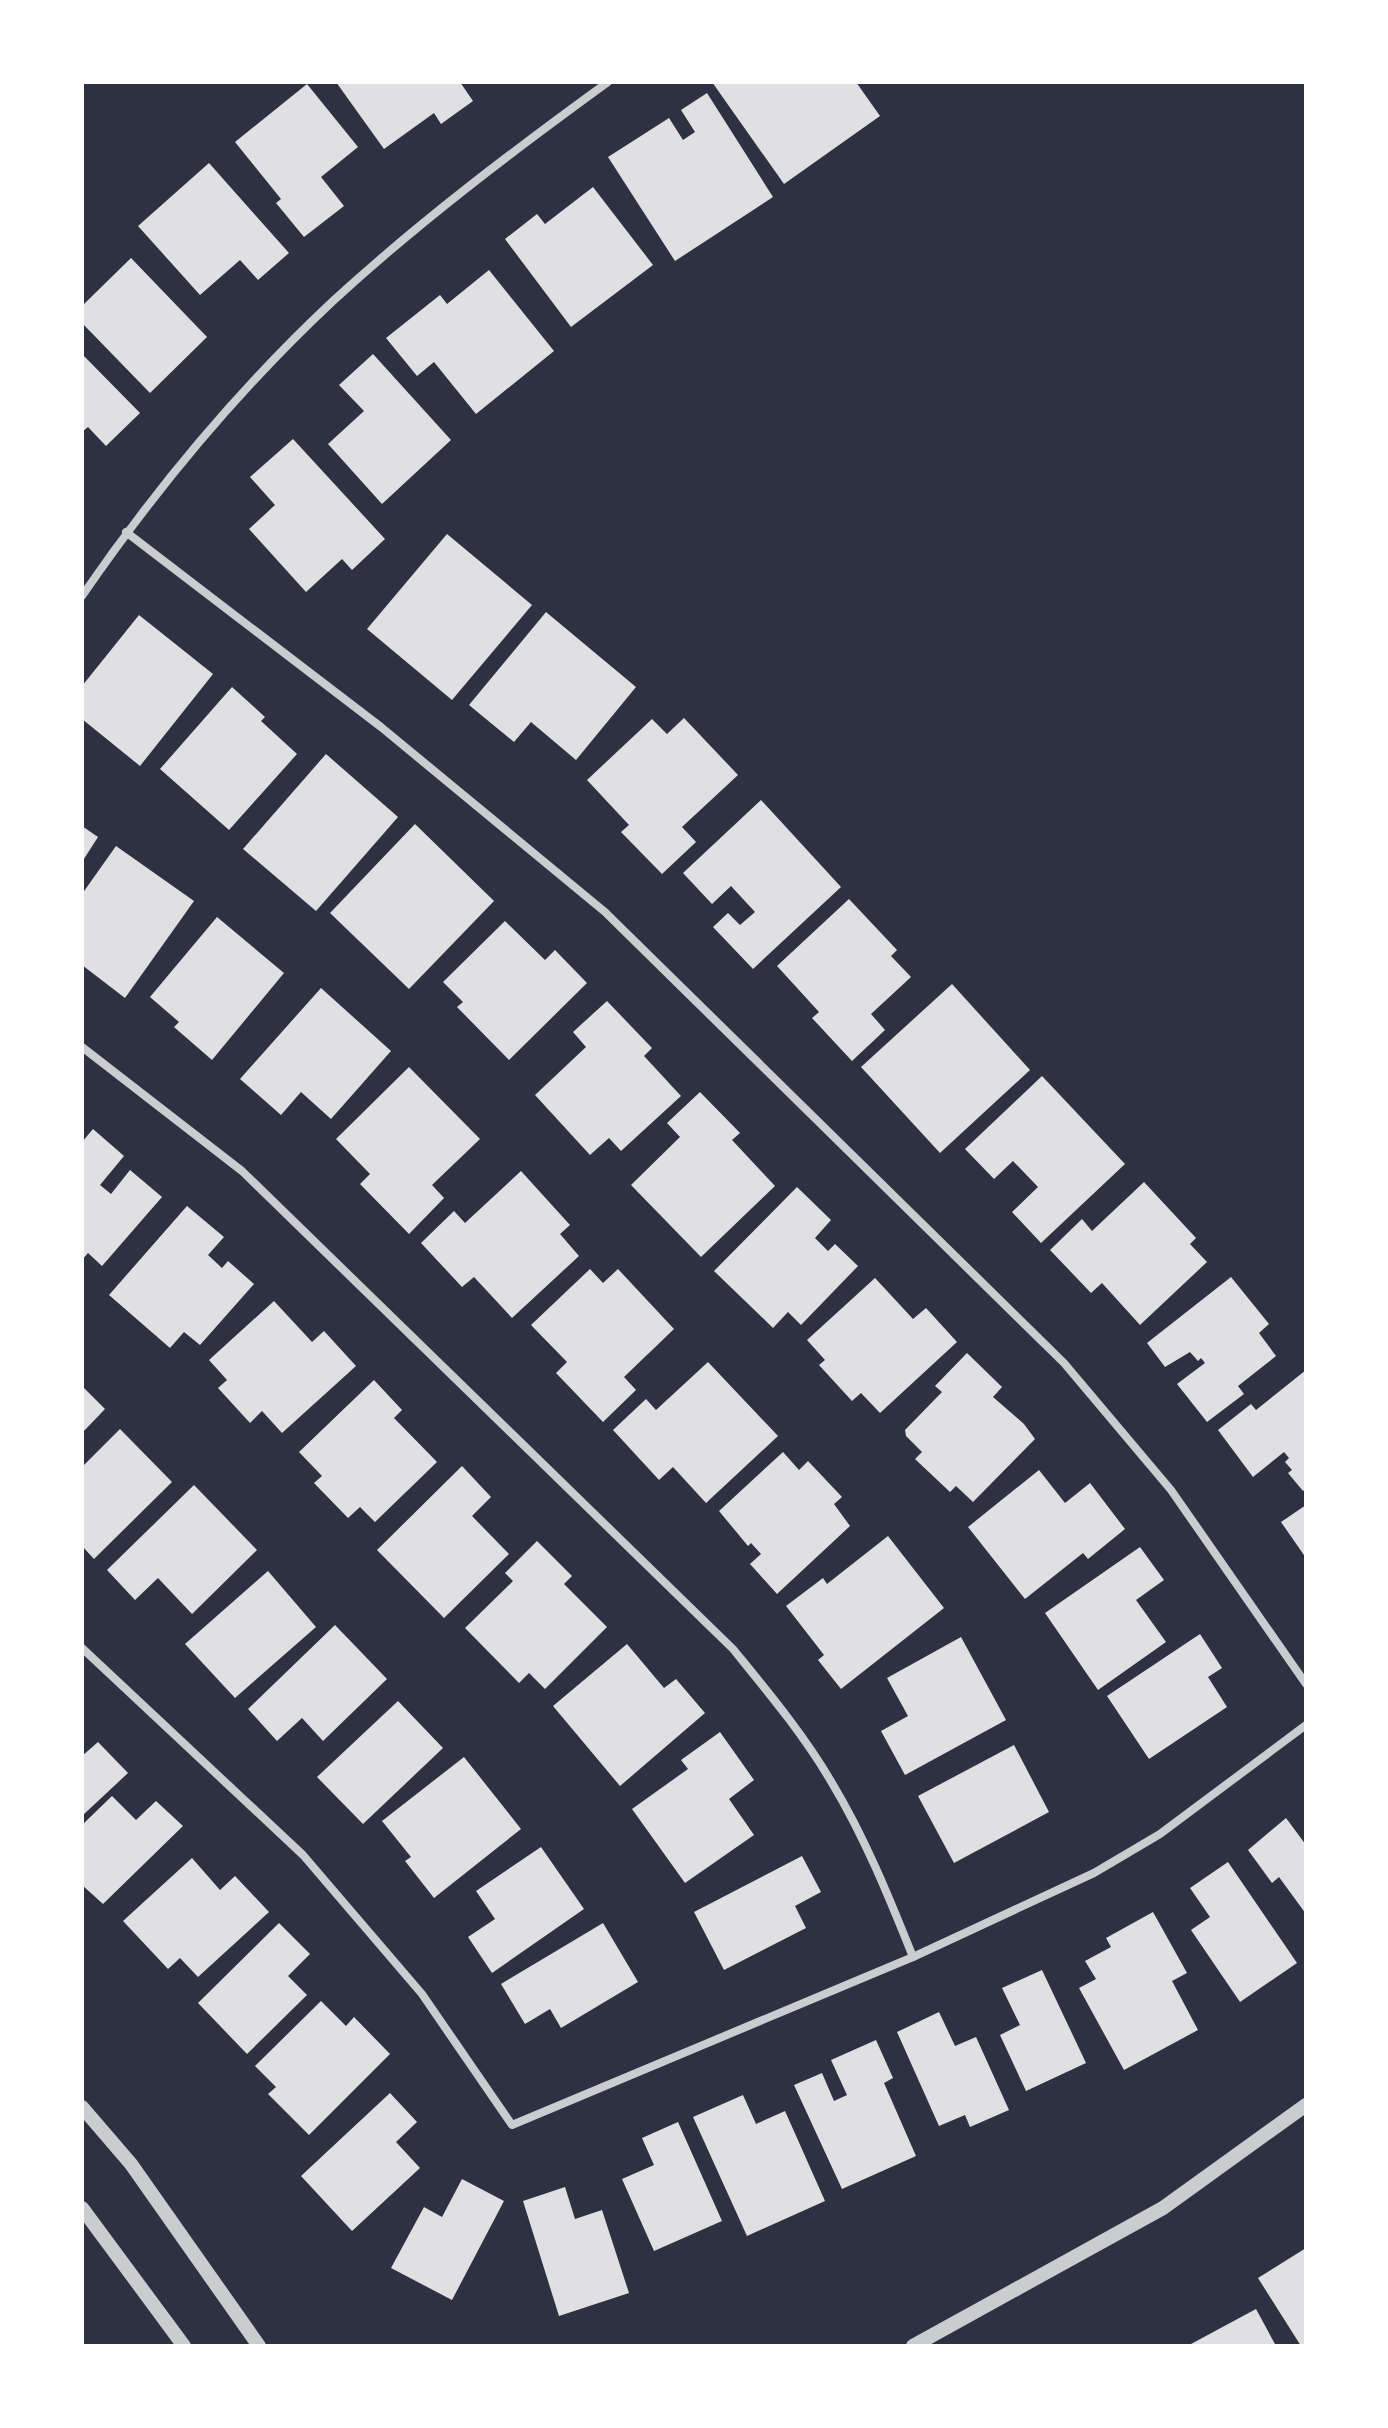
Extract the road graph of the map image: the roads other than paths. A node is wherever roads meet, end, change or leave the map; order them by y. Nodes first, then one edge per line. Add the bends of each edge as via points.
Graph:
1 (608, 82) edge
2 (126, 532) junction
3 (82, 596) edge
4 (82, 1047) edge
5 (82, 1648) edge
6 (1306, 1684) edge
7 (1306, 1725) edge
8 (913, 1957) junction
9 (1306, 2105) edge
10 (82, 2107) edge
11 (82, 2208) edge
12 (184, 2346) edge
13 (259, 2346) edge
14 (913, 2346) edge

1 - 2 street via 455,198 333,301 237,398
2 - 3 street
2 - 6 street via 381,727 605,912 1064,1363 1171,1490
4 - 8 street via 242,1171 733,1649 832,1781 874,1861
5 - 8 street via 303,1855 422,1994 512,2125
7 - 8 street via 1234,1782 1094,1873
9 - 14 street via 1163,2208
10 - 13 street via 131,2164
11 - 12 street

